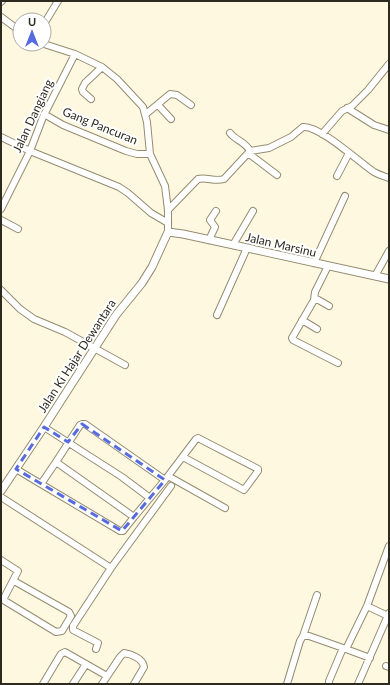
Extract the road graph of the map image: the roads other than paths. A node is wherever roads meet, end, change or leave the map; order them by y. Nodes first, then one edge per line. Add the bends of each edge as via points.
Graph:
1 (58, 1) edge
2 (51, 12) edge
3 (1, 17) edge
4 (12, 25) edge
5 (52, 47) edge
6 (75, 54) junction
7 (389, 64) edge
8 (102, 67) junction
9 (91, 99) dead end
10 (158, 105) junction
11 (191, 105) dead end
12 (347, 108) junction
13 (44, 114) junction
14 (146, 114) junction
15 (171, 119) dead end
16 (389, 130) edge
17 (230, 133) dead end
18 (322, 134) junction
19 (1, 137) edge
20 (30, 151) junction
21 (249, 152) junction
22 (349, 153) junction
23 (150, 154) junction
24 (277, 175) dead end
25 (337, 176) dead end
26 (389, 178) edge
27 (345, 196) dead end
28 (1, 209) edge
29 (168, 210) junction
30 (253, 211) dead end
31 (216, 212) dead end
32 (1, 220) edge
33 (168, 223) junction
34 (18, 229) dead end
35 (168, 232) junction
36 (209, 240) junction
37 (233, 245) junction
38 (247, 248) junction
39 (389, 251) edge
40 (314, 263) junction
41 (328, 266) junction
42 (375, 276) junction
43 (389, 279) edge
44 (1, 290) edge
45 (315, 298) junction
46 (329, 306) dead end
47 (217, 315) dead end
48 (302, 320) junction
49 (317, 329) dead end
50 (94, 349) junction
51 (338, 363) dead end
52 (125, 365) dead end
53 (44, 426) junction
54 (68, 442) junction
55 (182, 457) junction
56 (56, 462) junction
57 (16, 469) junction
58 (167, 478) junction
59 (41, 484) junction
60 (171, 486) dead end
61 (1, 490) edge
62 (1, 497) edge
63 (150, 498) junction
64 (225, 508) dead end
65 (134, 517) junction
66 (389, 546) edge
67 (1, 560) edge
68 (111, 568) junction
69 (14, 580) junction
70 (317, 595) dead end
71 (367, 606) junction
72 (388, 615) edge
73 (303, 636) junction
74 (345, 648) junction
75 (96, 649) dead end
76 (370, 658) junction
77 (86, 664) junction
78 (107, 676) junction
79 (43, 684) edge
80 (72, 684) edge
81 (102, 684) edge
82 (134, 684) edge
83 (287, 684) edge
84 (329, 684) edge
85 (358, 684) edge

1 - 2 street
3 - 4 street
5 - 6 street
6 - 8 street
6 - 13 street, Jalan Dangiang
7 - 12 street via 368,90
8 - 9 street via 82,89
8 - 14 street via 131,93
10 - 11 street via 170,94 177,95
10 - 14 street
10 - 15 street
12 - 16 street via 374,125
12 - 18 street via 342,110
13 - 20 street, Jalan Dangiang
13 - 23 street, Gang Pancuran via 63,125 126,151
14 - 23 street
17 - 21 street via 249,148
18 - 21 street via 303,127 291,137 269,148
18 - 22 street
19 - 20 street
20 - 28 street, Jalan Dangiang
20 - 33 street via 119,187
21 - 24 street
21 - 29 street via 224,179 198,179
22 - 25 street
22 - 26 street via 375,172
23 - 29 street via 165,186
27 - 40 street
29 - 33 street
30 - 37 street
31 - 36 street via 210,220 215,227
32 - 34 street
33 - 35 street
35 - 36 street, Jalan Marsinu
35 - 50 street, Jalan Ki Hajar Dewantara via 142,283 116,315
36 - 37 street, Jalan Marsinu
37 - 38 street, Jalan Marsinu
38 - 40 street, Jalan Marsinu
38 - 47 street
39 - 42 street
40 - 41 street, Jalan Marsinu
41 - 42 street, Jalan Marsinu
41 - 45 street via 315,292
42 - 43 street, Jalan Marsinu
44 - 50 street via 34,319
45 - 46 street
45 - 48 street
48 - 49 street
48 - 51 street via 292,337 293,340
50 - 52 street
50 - 53 street, Jalan Ki Hajar Dewantara
53 - 54 street
53 - 57 street, Jalan Ki Hajar Dewantara
54 - 56 street
54 - 58 street via 80,425 85,424
54 - 63 street
55 - 55 street via 198,438 258,471 244,490
55 - 58 street
56 - 59 street
56 - 65 street
57 - 59 street
57 - 61 street, Jalan Ki Hajar Dewantara
58 - 63 street
58 - 64 street
59 - 65 street via 120,531 123,531
60 - 68 street
62 - 68 street
63 - 65 street
66 - 71 street
67 - 69 street via 18,570
68 - 75 street via 72,628 98,643
69 - 69 street via 69,612 70,616 62,631 56,632 4,601
70 - 73 street
71 - 72 street
71 - 74 street
72 - 76 street
73 - 74 street
73 - 83 street
74 - 76 street
74 - 84 street
76 - 85 street
77 - 78 street
77 - 79 street via 63,653
77 - 80 street
78 - 81 street
78 - 82 street via 122,654 128,653 144,664

